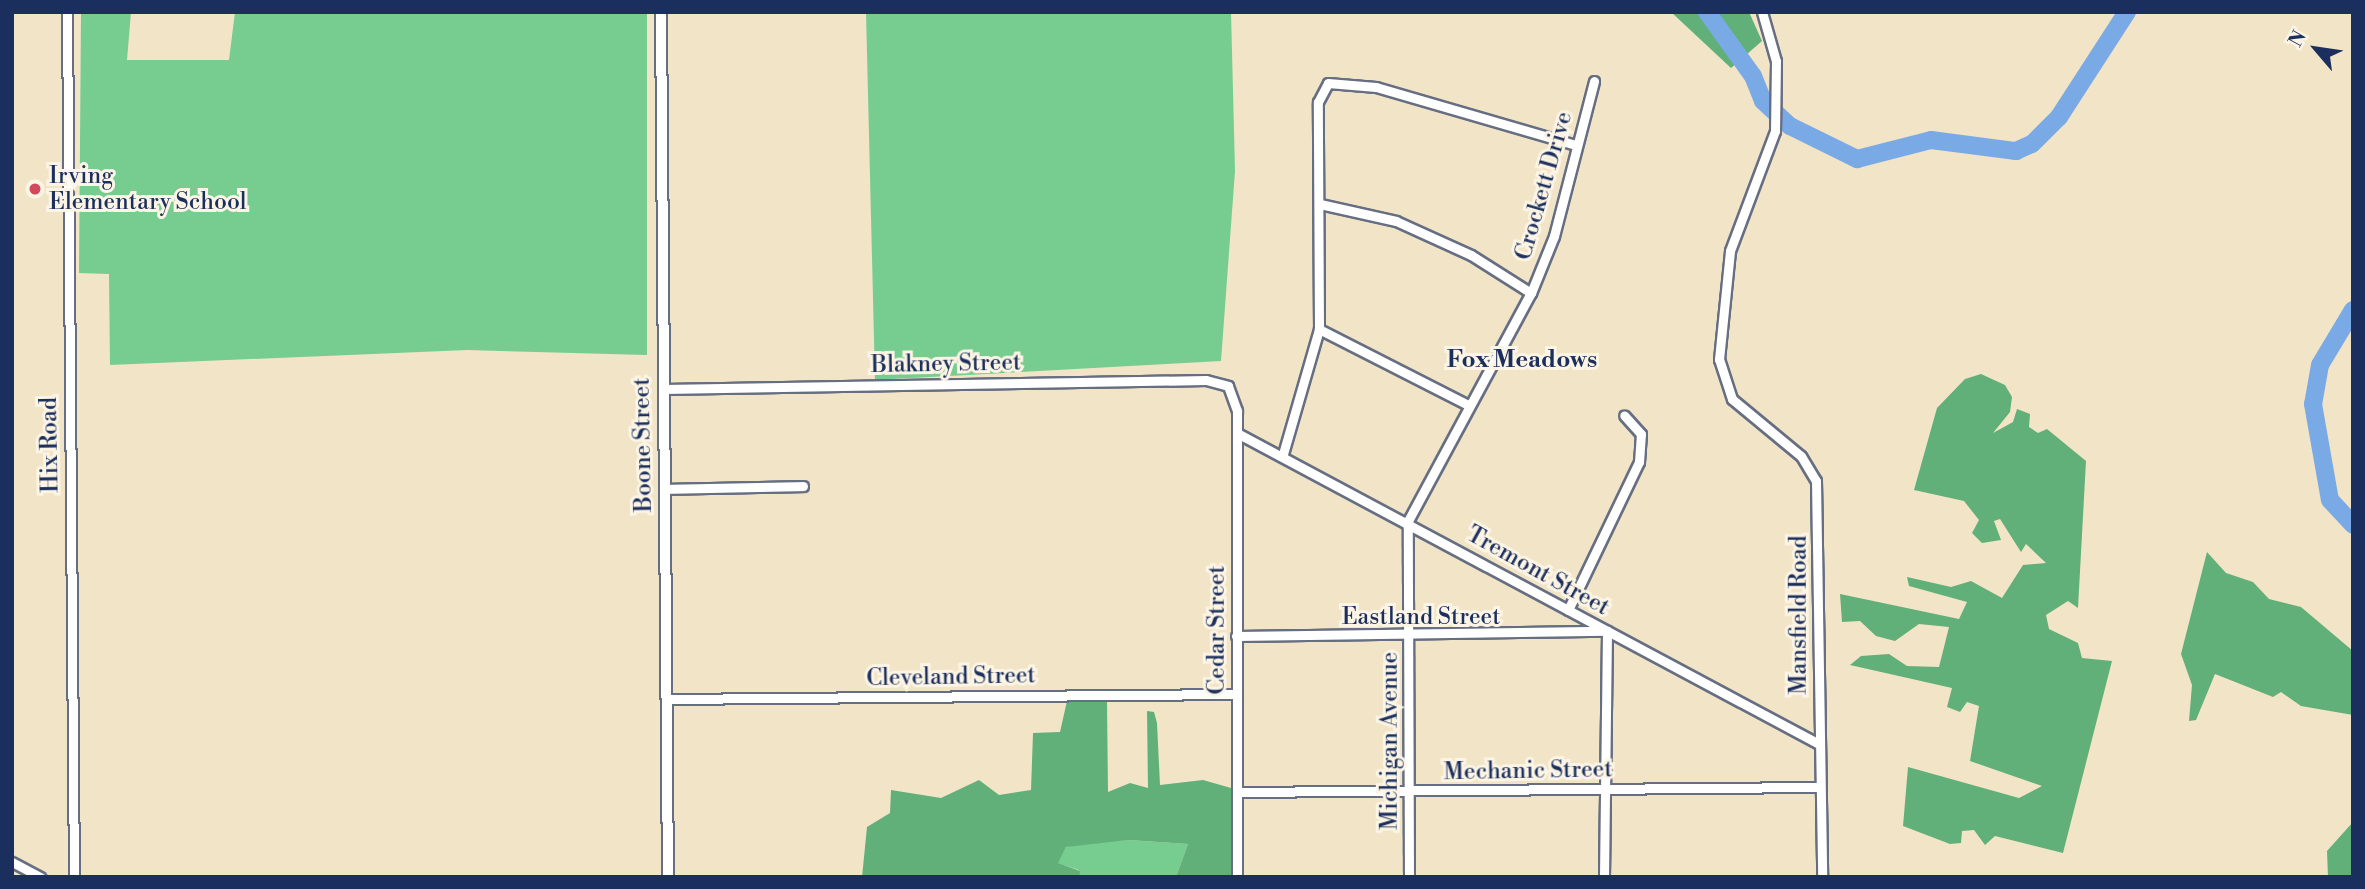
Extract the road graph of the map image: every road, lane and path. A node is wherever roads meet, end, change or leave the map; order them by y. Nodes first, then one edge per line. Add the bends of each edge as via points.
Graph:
1 (67, 12) edge
2 (661, 12) edge
3 (1762, 12) edge
4 (1594, 80) dead end
5 (1576, 145) junction
6 (1320, 204) junction
7 (1531, 293) junction
8 (1319, 329) junction
9 (1228, 386) joint
10 (663, 389) junction
11 (1470, 406) junction
12 (1624, 415) dead end
13 (1237, 433) junction
14 (1283, 454) junction
15 (803, 486) dead end
16 (666, 489) junction
17 (1408, 522) junction
18 (1569, 610) junction
19 (1607, 631) junction
20 (1236, 636) junction
21 (1409, 636) junction
22 (1236, 694) junction
23 (666, 699) junction
24 (1819, 744) junction
25 (1820, 788) junction
26 (1604, 789) junction
27 (1409, 791) junction
28 (1237, 792) junction
29 (12, 862) edge
30 (40, 877) edge
31 (74, 877) edge
32 (668, 877) edge
33 (1237, 877) edge
34 (1409, 877) edge
35 (1604, 877) edge
36 (1822, 877) edge

1 - 31 street, Hix Road
2 - 10 street, Boone Street
3 - 24 street, Mansfield Road via 1776,61 1775,131 1728,264 1718,348 1728,393 1801,456 1816,481
4 - 5 street, Crockett Drive
5 - 6 street via 1341,79 1328,83 1318,102
5 - 7 street, Crockett Drive via 1554,236
6 - 7 street via 1396,221 1471,255
6 - 8 street
7 - 11 street, Crockett Drive
8 - 11 street
8 - 14 street
9 - 10 street, Blakney Street via 1197,380
9 - 13 street, Cedar Street via 1236,402
10 - 16 street, Boone Street
11 - 17 street, Crockett Drive
12 - 18 street via 1641,434 1639,462
13 - 14 street, Tremont Street
13 - 20 street, Cedar Street
14 - 17 street, Tremont Street
15 - 16 street
16 - 23 street, Boone Street
17 - 18 street, Tremont Street
17 - 21 street, Michigan Avenue
18 - 19 street, Tremont Street
19 - 21 street, Eastland Street
19 - 24 street, Tremont Street
19 - 26 street
20 - 21 street, Eastland Street
20 - 22 street, Cedar Street
21 - 27 street, Michigan Avenue
22 - 23 street, Cleveland Street
22 - 28 street, Cedar Street
23 - 32 street, Boone Street
24 - 25 street, Mansfield Road
25 - 26 street, Mechanic Street
25 - 36 street, Mansfield Road
26 - 27 street, Mechanic Street
26 - 35 street
27 - 28 street, Mechanic Street
27 - 34 street, Michigan Avenue
28 - 33 street, Cedar Street
29 - 30 street

